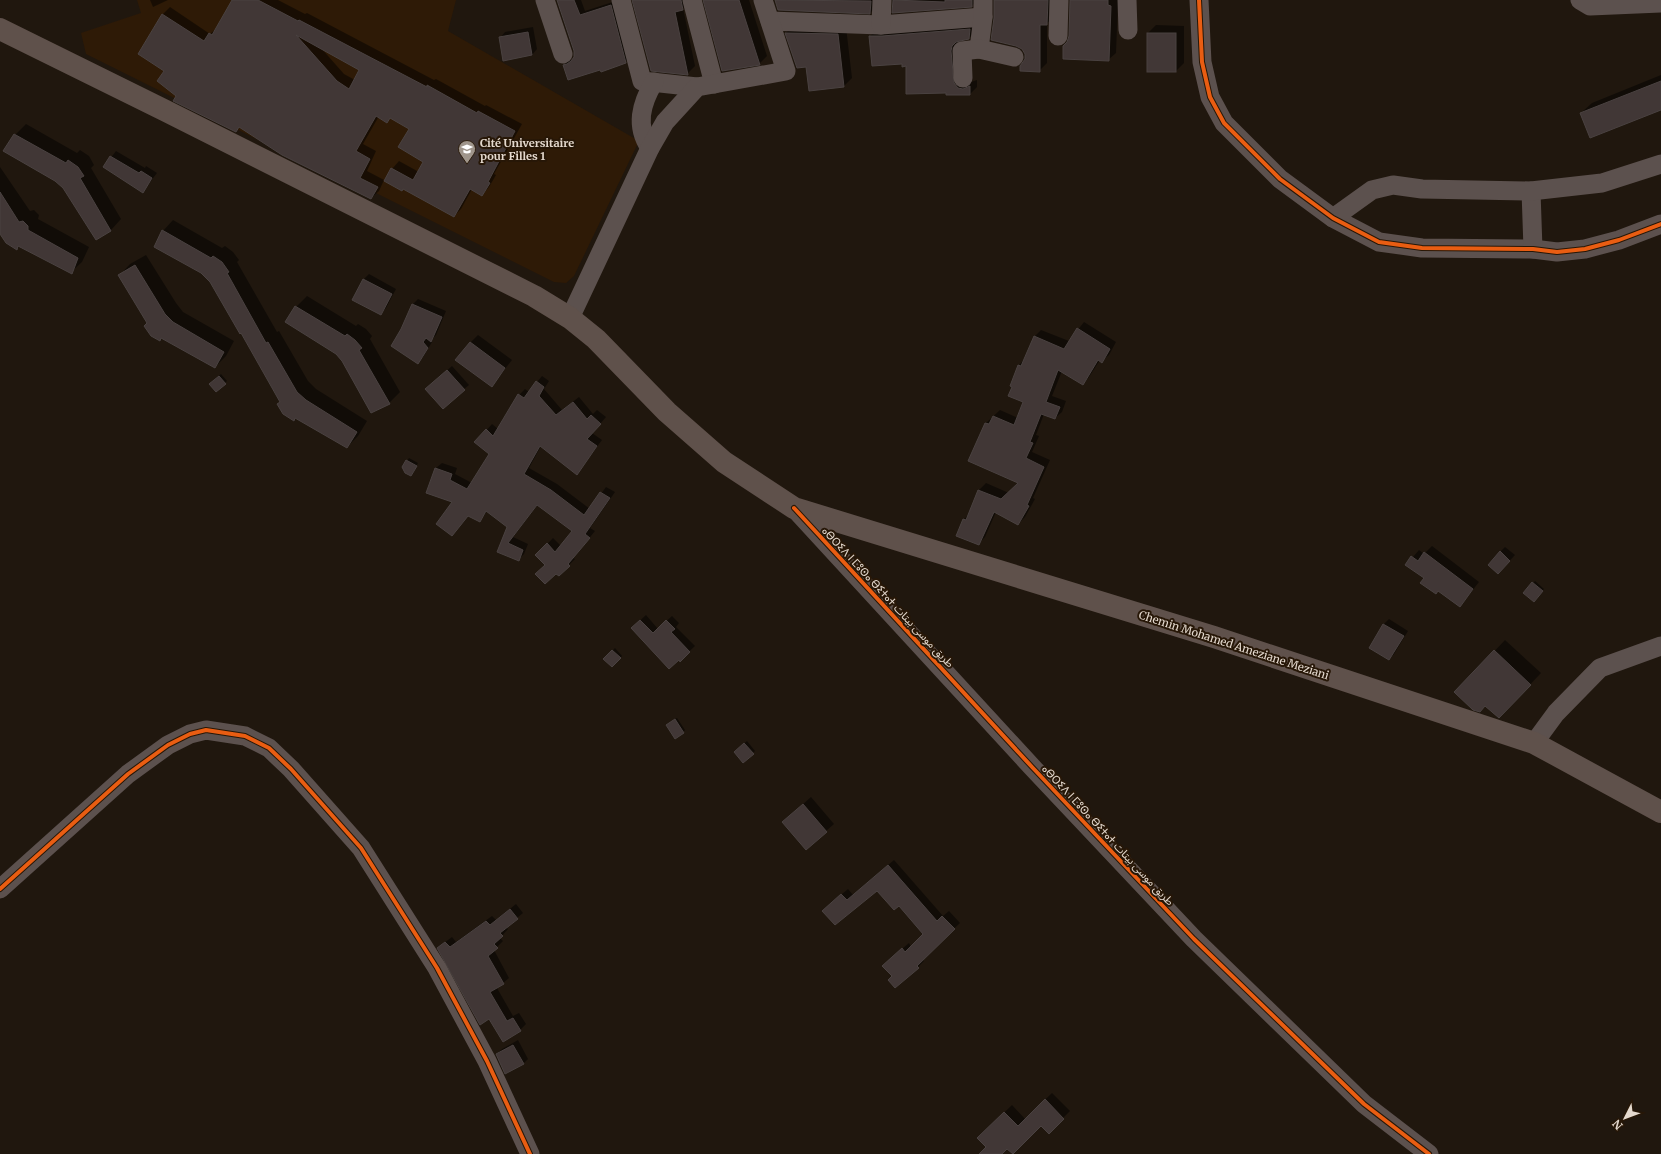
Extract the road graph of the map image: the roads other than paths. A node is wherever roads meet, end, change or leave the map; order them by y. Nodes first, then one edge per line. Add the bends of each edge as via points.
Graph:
1 (545, 0) edge
2 (621, 0) edge
3 (692, 0) edge
4 (764, 0) edge
5 (882, 0) edge
6 (1059, 0) edge
7 (1127, 0) edge
8 (1199, 0) edge
9 (1580, 0) edge
10 (1661, 3) edge
11 (983, 9) edge
12 (770, 21) junction
13 (882, 25) junction
14 (0, 29) edge
15 (1128, 30) dead end
16 (1058, 36) dead end
17 (979, 49) junction
18 (563, 54) dead end
19 (1014, 57) dead end
20 (963, 78) dead end
21 (654, 82) junction
22 (705, 85) junction
23 (650, 148) junction
24 (1661, 164) edge
25 (1531, 191) junction
26 (1333, 218) junction
27 (1661, 224) edge
28 (1533, 249) junction
29 (570, 318) junction
30 (794, 508) junction
31 (1661, 646) edge
32 (1534, 744) junction
33 (1661, 812) edge
34 (0, 889) edge
35 (530, 1154) edge
36 (1429, 1154) edge

1 - 18 street
2 - 21 street via 642,81
3 - 22 street
4 - 12 street
5 - 13 street
6 - 16 street
7 - 15 street
8 - 26 street via 1202,62 1210,97 1224,123 1280,179
9 - 10 street via 1590,6
11 - 13 street
11 - 17 street
12 - 13 street
12 - 22 street via 786,71
14 - 29 main road, Chemin Mohamed Ameziane Meziani via 534,296
17 - 19 street
17 - 20 street via 962,51
21 - 22 street
21 - 23 street via 644,101 640,119 643,136
22 - 23 street via 665,122
23 - 29 street
24 - 25 street via 1602,183
25 - 26 street via 1422,189 1393,185 1372,190
25 - 28 street
26 - 28 street via 1379,242 1422,248
27 - 28 street via 1619,240 1585,249 1557,252
29 - 30 main road, Chemin Mohamed Ameziane Meziani via 596,339 667,412 724,462
30 - 32 main road, Chemin Mohamed Ameziane Meziani via 1214,637
30 - 36 street, ⴰⴱⵔⵉⴷ ⵏ ⵎⵓⵙⴰ ⴱⵉⵜⴰⵜ طريق موسى بيتات via 1194,939 1364,1104
31 - 32 street via 1600,668 1556,713
32 - 33 main road, Chemin Mohamed Ameziane Meziani
34 - 35 street via 128,774 168,745 190,734 206,730 245,736 269,748 291,768 361,848 437,968 487,1061

